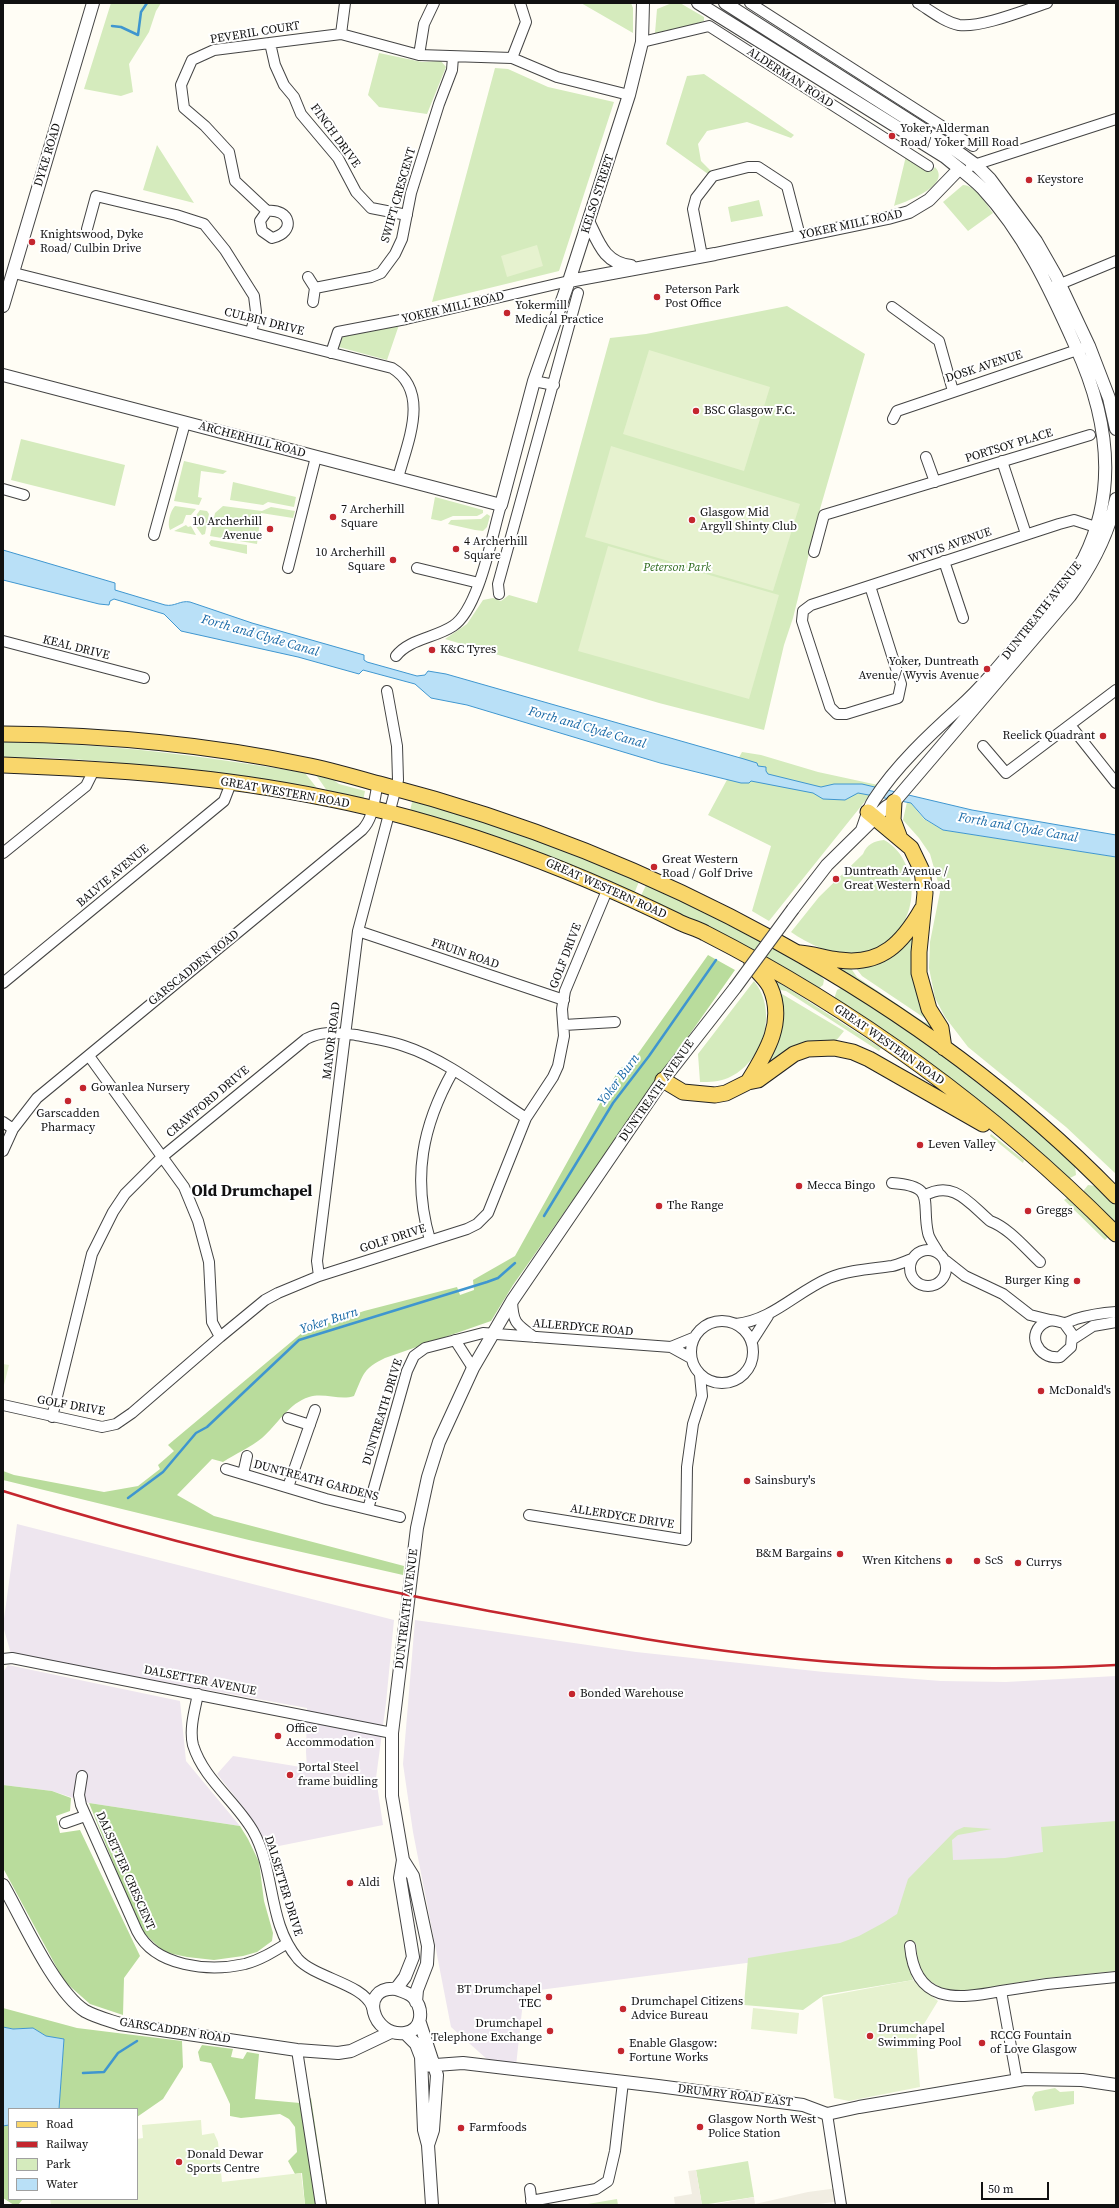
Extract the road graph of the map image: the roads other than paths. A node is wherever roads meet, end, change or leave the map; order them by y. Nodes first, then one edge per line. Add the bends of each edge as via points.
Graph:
1 (93, 3) edge
2 (345, 3) edge
3 (434, 3) edge
4 (520, 3) edge
5 (643, 3) edge
6 (698, 3) edge
7 (725, 3) edge
8 (750, 3) edge
9 (918, 3) edge
10 (1047, 3) edge
11 (341, 34) junction
12 (642, 42) junction
13 (270, 43) junction
14 (419, 55) junction
15 (453, 57) junction
16 (512, 58) junction
17 (629, 95) junction
18 (1116, 119) edge
19 (926, 124) junction
20 (973, 146) dead end
21 (976, 165) junction
22 (928, 166) dead end
23 (960, 169) junction
24 (267, 211) dead end
25 (408, 215) junction
26 (588, 223) junction
27 (87, 230) dead end
28 (800, 236) junction
29 (702, 256) junction
30 (1116, 261) edge
31 (636, 267) junction
32 (14, 273) junction
33 (308, 276) dead end
34 (569, 281) junction
35 (1055, 286) junction
36 (315, 288) junction
37 (578, 293) dead end
38 (313, 302) dead end
39 (3, 306) edge
40 (892, 307) dead end
41 (251, 332) junction
42 (1083, 348) junction
43 (331, 353) junction
44 (3, 375) edge
45 (534, 381) junction
46 (554, 385) junction
47 (953, 391) junction
48 (893, 419) dead end
49 (185, 422) junction
50 (1116, 428) edge
51 (1090, 435) dead end
52 (316, 457) junction
53 (926, 457) dead end
54 (1002, 461) junction
55 (398, 478) junction
56 (935, 482) junction
57 (3, 489) edge
58 (24, 495) dead end
59 (1112, 496) edge
60 (501, 505) junction
61 (1103, 529) junction
62 (1026, 534) junction
63 (154, 535) dead end
64 (814, 552) dead end
65 (944, 562) junction
66 (288, 568) dead end
67 (417, 568) dead end
68 (479, 583) junction
69 (870, 586) junction
70 (499, 594) dead end
71 (963, 618) dead end
72 (3, 642) edge
73 (396, 656) dead end
74 (144, 678) dead end
75 (1116, 690) edge
76 (387, 691) dead end
77 (1070, 726) junction
78 (3, 734) edge
79 (983, 746) dead end
80 (3, 765) edge
81 (94, 768) junction
82 (231, 783) junction
83 (378, 783) junction
84 (1116, 783) edge
85 (395, 788) junction
86 (880, 808) junction
87 (372, 809) junction
88 (388, 813) junction
89 (899, 836) junction
90 (3, 853) edge
91 (608, 888) junction
92 (924, 906) junction
93 (358, 931) junction
94 (794, 953) junction
95 (749, 957) junction
96 (3, 983) edge
97 (564, 1000) junction
98 (615, 1022) dead end
99 (564, 1026) junction
100 (346, 1034) junction
101 (944, 1048) junction
102 (89, 1056) junction
103 (453, 1071) junction
104 (663, 1080) junction
105 (748, 1082) junction
106 (526, 1118) junction
107 (3, 1122) edge
108 (13, 1129) junction
109 (1012, 1138) junction
110 (3, 1151) edge
111 (162, 1157) junction
112 (892, 1183) dead end
113 (924, 1196) junction
114 (1116, 1196) edge
115 (928, 1234) junction
116 (1116, 1234) edge
117 (430, 1240) junction
118 (920, 1252) junction
119 (938, 1252) junction
120 (912, 1259) junction
121 (946, 1261) junction
122 (1040, 1262) dead end
123 (892, 1266) junction
124 (912, 1275) junction
125 (319, 1276) junction
126 (965, 1276) junction
127 (943, 1280) junction
128 (512, 1301) junction
129 (1116, 1312) edge
130 (1030, 1315) junction
131 (768, 1316) junction
132 (1050, 1320) junction
133 (1116, 1322) edge
134 (1064, 1323) junction
135 (736, 1324) junction
136 (1036, 1333) junction
137 (492, 1334) junction
138 (220, 1337) junction
139 (534, 1337) junction
140 (693, 1338) junction
141 (1073, 1339) junction
142 (455, 1340) junction
143 (752, 1341) junction
144 (671, 1348) junction
145 (691, 1358) junction
146 (474, 1368) junction
147 (700, 1375) junction
148 (724, 1383) junction
149 (702, 1396) junction
150 (3, 1406) edge
151 (315, 1410) dead end
152 (52, 1417) junction
153 (288, 1418) dead end
154 (310, 1425) junction
155 (248, 1456) dead end
156 (226, 1469) dead end
157 (243, 1474) junction
158 (288, 1487) junction
159 (368, 1509) junction
160 (529, 1515) dead end
161 (400, 1517) dead end
162 (3, 1659) edge
163 (198, 1694) junction
164 (392, 1733) junction
165 (82, 1776) dead end
166 (85, 1816) junction
167 (65, 1823) dead end
168 (403, 1860) junction
169 (3, 1885) edge
170 (286, 1944) junction
171 (910, 1946) dead end
172 (1116, 1977) edge
173 (396, 1989) junction
174 (1001, 1991) junction
175 (360, 1993) junction
176 (378, 1994) junction
177 (416, 2002) junction
178 (372, 2007) junction
179 (377, 2020) junction
180 (420, 2023) junction
181 (391, 2032) junction
182 (405, 2033) junction
183 (366, 2044) junction
184 (297, 2050) junction
185 (434, 2064) junction
186 (422, 2066) junction
187 (1017, 2080) junction
188 (623, 2082) junction
189 (1116, 2085) edge
190 (827, 2114) junction
191 (428, 2145) junction
192 (530, 2189) dead end
193 (532, 2203) edge
194 (321, 2205) edge
195 (432, 2205) edge
196 (841, 2205) edge

1 - 32 street, DYKE ROAD
2 - 11 street
3 - 14 street via 424,24
4 - 16 street via 526,22
5 - 12 street, KELSO STREET
6 - 23 street, ALDERMAN ROAD via 945,157
7 - 19 street
8 - 19 street
9 - 10 street via 959,25 976,24
11 - 13 street, PEVERIL COURT
11 - 14 street
12 - 17 street, KELSO STREET
12 - 22 street, ALDERMAN ROAD via 709,26
13 - 24 street, PEVERIL COURT via 214,50 192,60 181,85 184,108 229,152 235,181
13 - 25 street, FINCH DRIVE via 275,66 284,85 294,97 301,114 338,158 356,192 371,208
14 - 15 street
15 - 16 street
15 - 25 street, SWIFT CRESCENT via 452,70 411,193
16 - 17 street via 557,77
17 - 26 street, KELSO STREET
18 - 21 street
19 - 20 street
19 - 21 street
21 - 23 street
21 - 35 street, DUNTREATH AVENUE via 1024,223
23 - 28 street, YOKER MILL ROAD via 929,200 909,212
23 - 35 street, DUNTREATH AVENUE via 981,187 1013,226
25 - 36 street, SWIFT CRESCENT via 402,239 381,273 371,278
26 - 31 street, YOKER MILL ROAD via 606,254 619,265
26 - 34 street, KELSO STREET
27 - 41 street via 96,196 204,224 225,250 254,296 256,312
28 - 29 street, YOKER MILL ROAD
28 - 29 street via 787,186 758,167 748,167 713,176 696,198 693,209
29 - 31 street, YOKER MILL ROAD
30 - 35 street
31 - 34 street, YOKER MILL ROAD
32 - 39 street, DYKE ROAD
32 - 41 street, CULBIN DRIVE
33 - 36 street
34 - 43 street, YOKER MILL ROAD via 338,332
34 - 45 street, KELSO STREET
35 - 42 street, DUNTREATH AVENUE
36 - 38 street
37 - 46 street
40 - 47 street via 939,341
41 - 43 street, CULBIN DRIVE
42 - 47 street, DOSK AVENUE
42 - 50 street, DUNTREATH AVENUE via 1109,398
42 - 59 street, DUNTREATH AVENUE via 1104,427
43 - 55 street, CULBIN DRIVE via 392,368 402,374 409,385 413,400 413,421
44 - 49 street, ARCHERHILL ROAD
45 - 46 street
45 - 60 street, KELSO STREET
46 - 70 street via 498,584
47 - 48 street, DOSK AVENUE via 897,411
49 - 52 street, ARCHERHILL ROAD
49 - 63 street
51 - 54 street, PORTSOY PLACE
52 - 55 street, ARCHERHILL ROAD
52 - 66 street
53 - 56 street
54 - 56 street, PORTSOY PLACE
54 - 62 street
55 - 60 street, ARCHERHILL ROAD
56 - 64 street, PORTSOY PLACE via 824,515
57 - 58 street
59 - 61 street, DUNTREATH AVENUE
60 - 68 street, KELSO STREET
61 - 62 street, WYVIS AVENUE via 1074,520
61 - 86 street, DUNTREATH AVENUE via 1061,591 979,688 898,770
61 - 86 street, DUNTREATH AVENUE via 1092,563 1070,596 915,778
62 - 65 street, WYVIS AVENUE
65 - 69 street, WYVIS AVENUE
65 - 71 street
67 - 68 street
68 - 73 street, KELSO STREET via 471,605 454,626 407,646
69 - 69 street, WYVIS AVENUE via 811,605 803,611 802,621 830,706 837,714 846,714 898,698 901,684
72 - 74 street, KEAL DRIVE
75 - 77 street
76 - 85 street, MANOR ROAD via 397,746 398,774
77 - 79 street via 1006,773
77 - 84 street
78 - 83 main road, GREAT WESTERN ROAD via 85,736 193,746 308,765
80 - 81 main road, GREAT WESTERN ROAD
81 - 82 main road, GREAT WESTERN ROAD
81 - 90 street via 86,786
82 - 87 main road, GREAT WESTERN ROAD via 300,793
82 - 96 street, BALVIE AVENUE via 224,800
83 - 85 main road, GREAT WESTERN ROAD
83 - 87 street, GARSCADDEN ROAD
85 - 88 street, MANOR ROAD
85 - 94 main road, GREAT WESTERN ROAD via 495,818 584,850 680,893
86 - 89 main road
86 - 89 main road via 893,820
86 - 104 street, DUNTREATH AVENUE, bridge via 827,865
87 - 88 main road, GREAT WESTERN ROAD
87 - 102 street, GARSCADDEN ROAD via 370,820 362,830
88 - 91 main road, GREAT WESTERN ROAD via 486,841
88 - 93 street, MANOR ROAD
89 - 92 main road via 911,848 922,871 925,883
91 - 95 main road, GREAT WESTERN ROAD via 701,931
91 - 97 street, GOLF DRIVE via 568,979
92 - 94 main road via 904,937 888,951 877,956 851,961
92 - 101 main road via 919,973 929,1009 941,1028
93 - 97 street, FRUIN ROAD
93 - 100 street, MANOR ROAD
94 - 101 main road, GREAT WESTERN ROAD via 886,1007
95 - 105 main road via 754,968 765,978 770,988 774,1018 770,1046
95 - 109 main road, GREAT WESTERN ROAD via 872,1031 941,1081
97 - 99 street, GOLF DRIVE
98 - 99 street
99 - 106 street, GOLF DRIVE via 562,1049 553,1077
100 - 103 street, CRAWFORD DRIVE via 404,1046 425,1054
100 - 111 street, CRAWFORD DRIVE via 315,1034 294,1047
100 - 125 street, MANOR ROAD via 317,1261
101 - 114 main road, GREAT WESTERN ROAD via 1044,1128
102 - 108 street, GARSCADDEN ROAD via 37,1098
102 - 111 street
103 - 106 street, CRAWFORD DRIVE
103 - 117 street via 435,1106 424,1144 422,1207
104 - 105 main road via 683,1092 704,1095 726,1092
104 - 128 street, DUNTREATH AVENUE
105 - 109 main road via 758,1080 801,1051 834,1048 853,1052
106 - 117 street, GOLF DRIVE via 483,1220 467,1229
107 - 108 street
108 - 110 street, GARSCADDEN ROAD
109 - 116 main road, GREAT WESTERN ROAD
111 - 138 street via 184,1187 198,1221 209,1262 212,1322
111 - 152 street, CRAWFORD DRIVE via 126,1194 100,1235 92,1254
112 - 113 street via 913,1186
113 - 115 street
113 - 122 street via 942,1188 951,1190 1009,1233
115 - 118 street
115 - 119 street
117 - 125 street, GOLF DRIVE
118 - 119 street via 929,1249
118 - 120 street, ALLERDYCE ROAD
119 - 121 street
120 - 123 street, ALLERDYCE ROAD
120 - 124 street
121 - 126 street
121 - 127 street via 947,1271
123 - 124 street, ALLERDYCE ROAD
123 - 131 street, ALLERDYCE ROAD via 880,1266 829,1278 805,1290
124 - 127 street, ALLERDYCE ROAD via 925,1286 935,1285
125 - 138 street, GOLF DRIVE via 296,1284 265,1300
126 - 127 street, ALLERDYCE ROAD
126 - 130 street via 1003,1294
128 - 137 street, DUNTREATH AVENUE
128 - 139 street via 515,1323
129 - 134 street via 1091,1315
130 - 132 street
130 - 136 street
131 - 135 street, ALLERDYCE ROAD
131 - 143 street, ALLERDYCE ROAD
132 - 134 street
132 - 136 street via 1042,1324
133 - 141 street via 1093,1326
134 - 141 street via 1071,1330
135 - 140 street, ALLERDYCE ROAD via 715,1321 703,1326
135 - 143 street
136 - 141 street via 1038,1349 1049,1357 1060,1357 1065,1354
137 - 139 street, ALLERDYCE ROAD
137 - 142 street, DUNTREATH DRIVE via 483,1333
137 - 146 street, DUNTREATH AVENUE
138 - 152 street, GOLF DRIVE via 116,1424 94,1426
139 - 144 street, ALLERDYCE ROAD
140 - 144 street, ALLERDYCE ROAD
140 - 145 street
142 - 146 street
142 - 159 street, DUNTREATH DRIVE via 425,1348 414,1356 410,1363
143 - 148 street via 753,1354 750,1366 736,1380
144 - 145 street, ALLERDYCE ROAD
145 - 147 street
146 - 164 street, DUNTREATH AVENUE via 439,1442 422,1503
147 - 148 street
147 - 149 street, ALLERDYCE DRIVE
148 - 149 street
149 - 160 street, ALLERDYCE DRIVE via 693,1424 687,1467 686,1540
150 - 152 street, GOLF DRIVE
151 - 154 street
153 - 154 street
154 - 158 street
155 - 157 street
156 - 157 street, DUNTREATH GARDENS
157 - 158 street, DUNTREATH GARDENS
158 - 159 street, DUNTREATH GARDENS
159 - 161 street, DUNTREATH GARDENS
162 - 163 street, DALSETTER AVENUE via 12,1658
163 - 164 street, DALSETTER AVENUE
163 - 170 street, DALSETTER DRIVE via 193,1742 199,1762 253,1831 264,1858 272,1902
164 - 168 street, DUNTREATH AVENUE via 392,1796
165 - 166 street, DALSETTER CRESCENT via 79,1795
166 - 167 street
166 - 170 street, DALSETTER CRESCENT via 136,1931 141,1941 150,1949 168,1960 224,1966 246,1964
168 - 173 street, DUNTREATH AVENUE via 400,1878 413,1957 405,1977
168 - 177 street, DUNTREATH AVENUE via 413,1876 427,1942 427,1964
169 - 184 street, GARSCADDEN ROAD via 60,1986 85,2010 120,2024
170 - 175 street, DALSETTER DRIVE via 307,1967
171 - 174 street via 917,1978 937,1994 960,1996
172 - 174 street
173 - 176 street
173 - 177 street via 410,1995
174 - 187 street
175 - 176 street, DALSETTER DRIVE
175 - 178 street, DALSETTER DRIVE via 371,2002
176 - 178 street
177 - 180 street
178 - 179 street
179 - 181 street
179 - 183 street
180 - 182 street
180 - 185 street
181 - 182 street
181 - 183 street, GARSCADDEN ROAD
182 - 186 street via 416,2044
183 - 184 street, GARSCADDEN ROAD via 351,2051 338,2053
184 - 194 street
185 - 186 street, DRUMRY ROAD EAST
185 - 188 street, DRUMRY ROAD EAST via 463,2063
185 - 191 street via 437,2075 433,2130
186 - 191 street via 424,2130
187 - 189 street via 1059,2079
187 - 190 street
188 - 190 street, DRUMRY ROAD EAST via 803,2105
188 - 193 street via 615,2151 608,2180 596,2189
190 - 196 street
191 - 195 street
192 - 193 street

